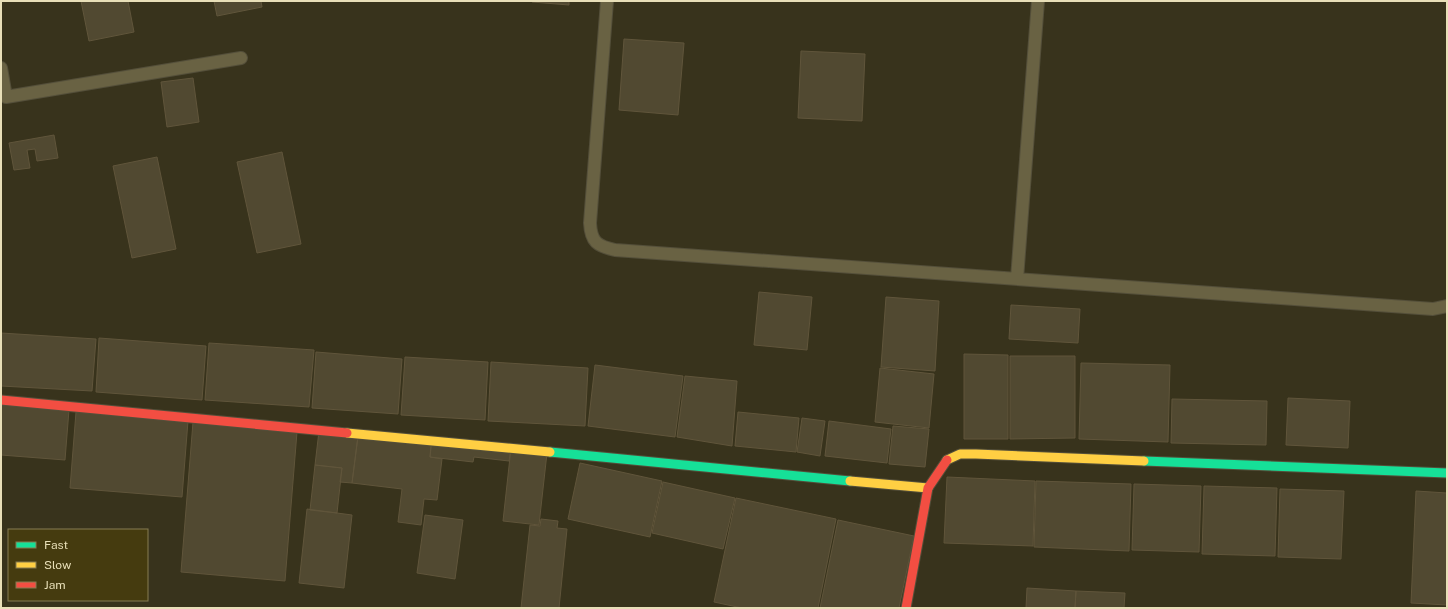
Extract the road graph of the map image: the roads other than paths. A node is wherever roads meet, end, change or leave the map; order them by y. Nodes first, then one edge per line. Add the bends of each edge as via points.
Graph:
1 (607, 1) edge
2 (1038, 1) edge
3 (241, 58) dead end
4 (1, 68) edge
5 (3, 97) edge
6 (1017, 279) junction
7 (1447, 306) edge
8 (1, 400) edge
9 (1447, 473) edge
10 (928, 488) junction
11 (906, 608) edge

1 - 6 lane via 590,223 595,242 615,250
2 - 6 lane
3 - 5 lane
4 - 5 lane
6 - 7 lane via 1433,309
8 - 10 street
9 - 10 street via 960,454 946,461
10 - 11 street

